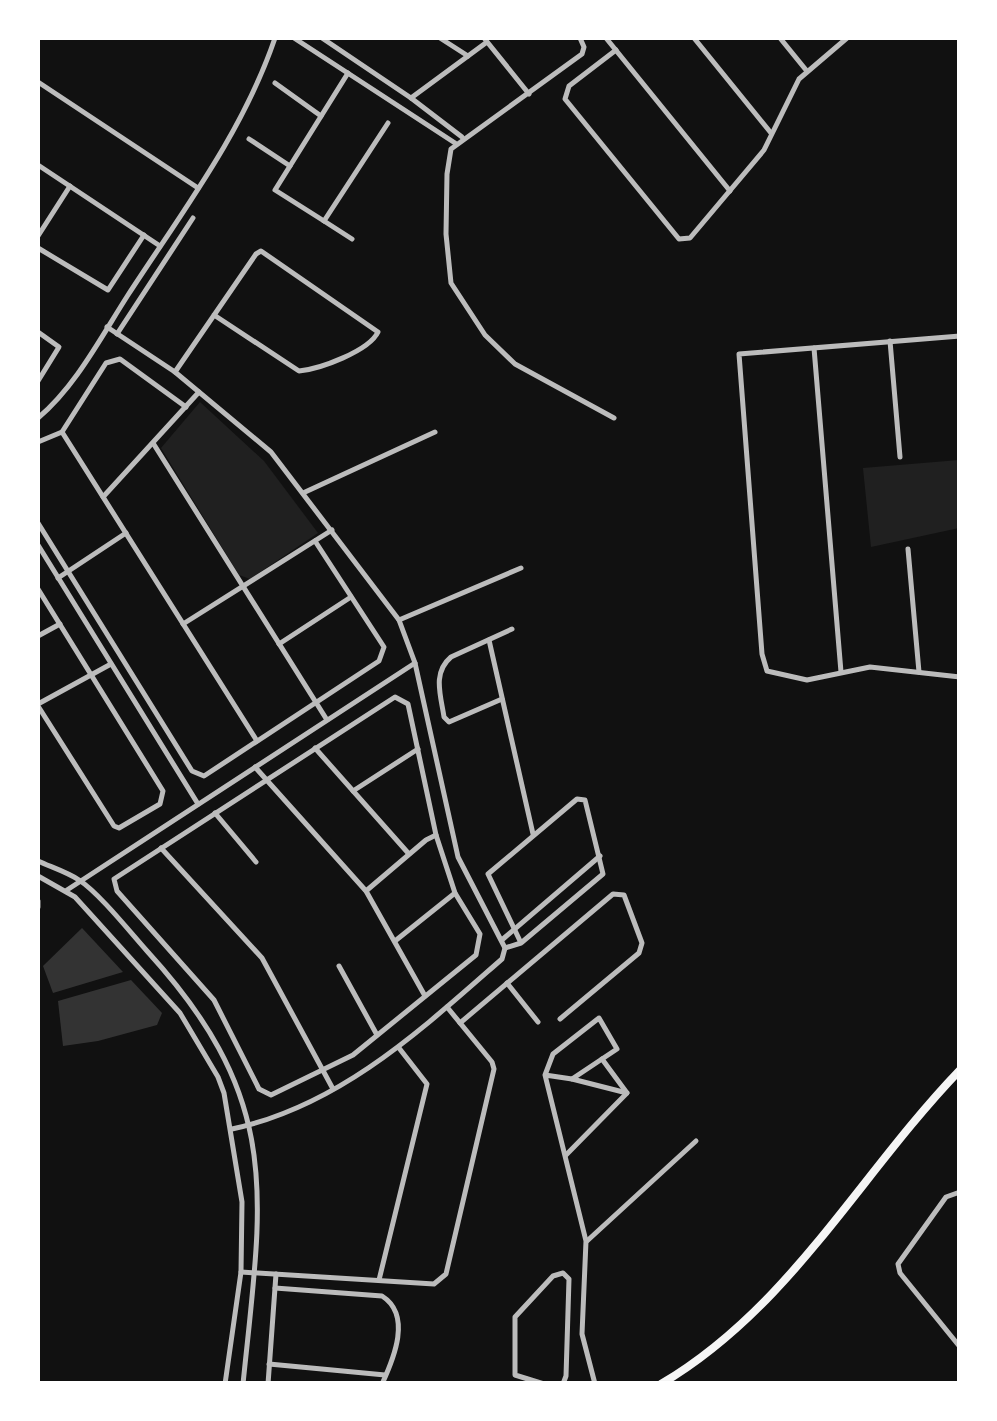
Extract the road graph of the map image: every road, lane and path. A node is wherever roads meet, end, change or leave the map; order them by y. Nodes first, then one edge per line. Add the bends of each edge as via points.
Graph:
1 (275, 38) edge
2 (294, 38) edge
3 (322, 38) edge
4 (440, 38) edge
5 (580, 38) edge
6 (606, 38) edge
7 (694, 38) edge
8 (780, 38) edge
9 (846, 38) edge
10 (486, 40) edge
11 (616, 50) junction
12 (468, 56) junction
13 (806, 70) junction
14 (348, 72) junction
15 (38, 82) edge
16 (275, 83) dead end
17 (529, 94) junction
18 (412, 98) junction
19 (322, 117) junction
20 (388, 123) dead end
21 (771, 132) junction
22 (463, 137) junction
23 (249, 139) dead end
24 (455, 143) junction
25 (38, 165) edge
26 (290, 166) junction
27 (70, 186) junction
28 (198, 188) junction
29 (730, 191) junction
30 (193, 218) dead end
31 (324, 221) junction
32 (144, 235) junction
33 (38, 236) edge
34 (352, 239) dead end
35 (160, 246) junction
36 (38, 248) edge
37 (214, 315) junction
38 (107, 326) junction
39 (38, 332) edge
40 (117, 334) junction
41 (960, 336) edge
42 (890, 341) junction
43 (814, 348) junction
44 (175, 372) junction
45 (38, 381) edge
46 (200, 392) junction
47 (186, 407) junction
48 (40, 413) edge
49 (614, 418) dead end
50 (62, 432) junction
51 (434, 432) dead end
52 (38, 442) edge
53 (153, 443) junction
54 (900, 456) dead end
55 (303, 493) junction
56 (103, 497) junction
57 (38, 523) edge
58 (332, 530) junction
59 (126, 533) junction
60 (316, 540) junction
61 (38, 545) edge
62 (908, 549) dead end
63 (520, 568) dead end
64 (68, 572) junction
65 (58, 578) junction
66 (242, 586) junction
67 (38, 589) edge
68 (352, 597) junction
69 (399, 620) junction
70 (60, 624) junction
71 (183, 624) junction
72 (512, 629) dead end
73 (38, 636) edge
74 (489, 640) junction
75 (279, 644) junction
76 (415, 663) junction
77 (111, 664) junction
78 (841, 672) junction
79 (919, 672) junction
80 (92, 676) junction
81 (960, 677) edge
82 (502, 699) junction
83 (316, 702) junction
84 (38, 705) edge
85 (327, 720) junction
86 (256, 741) junction
87 (315, 748) junction
88 (418, 749) junction
89 (254, 768) junction
90 (266, 780) junction
91 (354, 790) junction
92 (198, 804) junction
93 (215, 813) junction
94 (450, 823) junction
95 (436, 831) junction
96 (533, 834) junction
97 (162, 848) junction
98 (409, 854) junction
99 (600, 855) junction
100 (38, 861) edge
101 (256, 862) dead end
102 (38, 876) edge
103 (81, 880) junction
104 (67, 890) junction
105 (366, 891) junction
106 (455, 893) junction
107 (514, 930) junction
108 (503, 938) junction
109 (394, 942) junction
110 (522, 942) junction
111 (506, 948) junction
112 (339, 966) dead end
113 (507, 983) junction
114 (424, 996) junction
115 (447, 1007) junction
116 (560, 1019) dead end
117 (538, 1022) dead end
118 (460, 1023) junction
119 (378, 1036) junction
120 (399, 1048) junction
121 (602, 1059) junction
122 (324, 1070) junction
123 (960, 1070) edge
124 (545, 1075) junction
125 (572, 1079) junction
126 (333, 1089) junction
127 (627, 1094) junction
128 (250, 1126) junction
129 (232, 1129) junction
130 (696, 1141) dead end
131 (566, 1155) junction
132 (956, 1192) edge
133 (586, 1242) junction
134 (241, 1272) junction
135 (256, 1273) junction
136 (276, 1274) junction
137 (378, 1280) junction
138 (275, 1288) junction
139 (566, 1334) junction
140 (582, 1334) junction
141 (960, 1346) edge
142 (269, 1364) junction
143 (386, 1376) junction
144 (225, 1384) edge
145 (239, 1384) edge
146 (268, 1384) edge
147 (382, 1384) edge
148 (544, 1384) edge
149 (563, 1384) edge
150 (595, 1384) edge
151 (661, 1384) edge

1 - 28 street via 243,117
2 - 14 street
3 - 18 street
4 - 12 street
5 - 17 street via 582,54
6 - 11 street
7 - 21 street
8 - 13 street
9 - 13 street
10 - 12 street
10 - 17 street
11 - 29 street
11 - 29 street via 564,96 613,160 679,240 690,238
12 - 18 street
13 - 21 street
14 - 19 street
14 - 24 street
15 - 28 street
16 - 19 street
17 - 22 street
18 - 22 street
19 - 26 street
20 - 31 street
21 - 29 street
22 - 24 street
23 - 26 street
24 - 49 street via 447,174 451,283 485,335 516,364
25 - 27 street
26 - 31 street via 275,190
27 - 32 street
27 - 33 street
28 - 35 street
30 - 40 street
31 - 34 street
32 - 35 street
32 - 36 street via 108,290
35 - 38 street
37 - 37 street via 263,252 378,332 367,345 300,371
37 - 44 street
38 - 40 street
38 - 48 street via 61,396
39 - 45 street via 59,347
40 - 44 street
41 - 42 street
42 - 43 street
42 - 54 street
43 - 78 street
43 - 78 street via 739,354 759,618 764,666 772,674 808,680
44 - 46 street
46 - 47 street
46 - 55 street via 270,452
47 - 50 street via 120,359 106,364
47 - 53 street
50 - 52 street
50 - 56 street
51 - 55 street
53 - 56 street
53 - 66 street
55 - 58 street
56 - 59 street
57 - 64 street
58 - 60 street
58 - 69 street
59 - 64 street
59 - 71 street
60 - 66 street
60 - 68 street
61 - 65 street
62 - 79 street
63 - 69 street
64 - 65 street
64 - 86 street via 192,771 204,776
65 - 77 street
66 - 71 street
66 - 75 street
67 - 70 street
68 - 75 street
68 - 83 street via 383,655
69 - 76 street
70 - 73 street
70 - 80 street
71 - 86 street
72 - 74 street
74 - 82 street
74 - 82 street via 444,662 438,678 444,718 455,722
75 - 83 street
76 - 85 street
76 - 94 street
77 - 80 street
77 - 92 street
78 - 79 street
79 - 81 street
80 - 84 street
80 - 84 street via 164,790 160,804 119,828
82 - 96 street
83 - 85 street
83 - 86 street
85 - 89 street
87 - 88 street via 396,697 408,704
87 - 90 street
87 - 91 street
88 - 91 street
88 - 95 street
89 - 90 street
89 - 92 street
90 - 93 street
90 - 105 street
91 - 98 street
92 - 103 street
93 - 97 street
93 - 101 street
94 - 95 street
94 - 108 street via 458,858
95 - 98 street
95 - 106 street
96 - 99 street via 577,799 585,800
96 - 107 street via 488,876
97 - 122 street via 262,958
97 - 122 street via 114,879 116,891 214,1000 258,1089 272,1095
98 - 105 street
99 - 107 street
99 - 110 street via 603,874
100 - 103 street
102 - 104 street
103 - 104 street
103 - 128 street via 196,1009 237,1082
104 - 129 street via 180,1013 218,1076
105 - 109 street
106 - 109 street
106 - 114 street via 480,934 476,955
107 - 108 street
107 - 110 street
108 - 111 street
109 - 114 street
110 - 111 street
111 - 115 street
112 - 119 street
113 - 116 street via 613,894 624,895 642,944 639,953
113 - 117 street
113 - 118 street
114 - 119 street
115 - 118 street
115 - 120 street
118 - 137 street via 494,1069 446,1274 434,1284
119 - 122 street
120 - 126 street
120 - 137 street via 428,1084
121 - 124 street via 617,1049 599,1018 553,1054
121 - 125 street
121 - 127 street
122 - 126 street
123 - 151 main road via 777,1290 726,1340
124 - 125 street
124 - 131 street
125 - 127 street
126 - 128 street
127 - 131 street
128 - 129 street
128 - 135 street via 259,1206
129 - 134 street via 242,1202
130 - 133 street
131 - 133 street
132 - 141 street via 946,1196 898,1267
133 - 140 street
134 - 135 street
134 - 144 street
135 - 136 street
135 - 145 street
136 - 137 street
136 - 138 street
138 - 142 street
138 - 143 street via 388,1300 398,1319
139 - 140 street
139 - 148 street via 569,1279 563,1273 515,1317 514,1375
139 - 149 street
140 - 150 street
142 - 143 street
142 - 146 street
143 - 147 street

